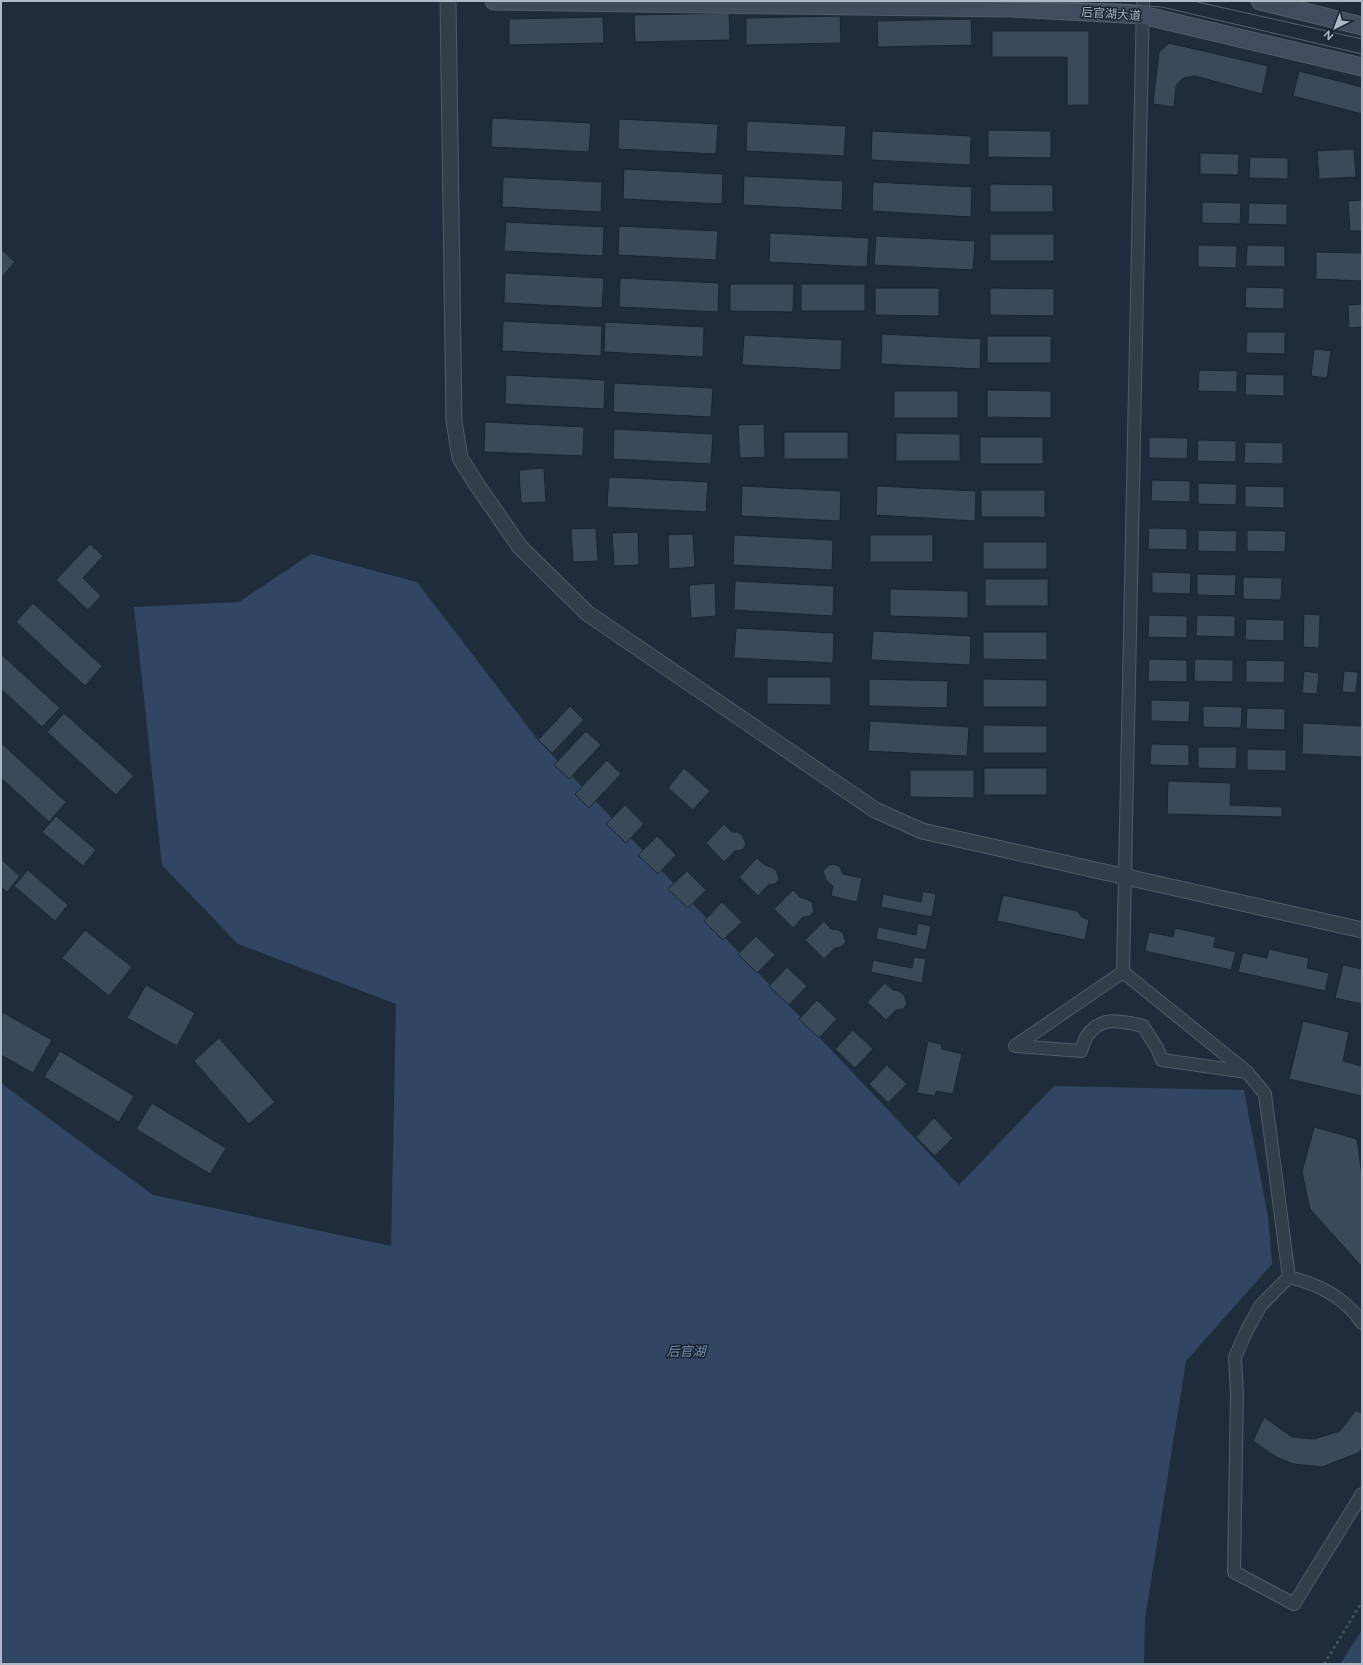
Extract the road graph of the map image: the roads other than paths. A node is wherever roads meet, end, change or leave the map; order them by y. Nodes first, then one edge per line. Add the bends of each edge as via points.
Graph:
1 (448, 1) edge
2 (494, 1) edge
3 (1260, 1) edge
4 (1142, 8) edge
5 (1362, 26) edge
6 (1362, 66) edge
7 (1125, 878) junction
8 (1362, 930) edge
9 (1123, 972) junction
10 (1247, 1072) junction
11 (1288, 1277) junction
12 (1362, 1323) edge
13 (1362, 1494) edge

1 - 7 street via 454,421 460,458 520,548 587,613 876,810 922,831
2 - 4 main road, 后官湖大道
3 - 5 main road
4 - 6 main road, 后官湖大道
4 - 7 street
7 - 8 street
7 - 9 street
9 - 10 street
9 - 10 street via 1015,1046 1081,1051 1086,1036 1099,1024 1118,1020 1143,1026 1162,1060
10 - 11 street via 1265,1094
11 - 12 street via 1305,1281 1332,1293 1355,1312
11 - 13 street via 1261,1305 1235,1358 1237,1394 1234,1572 1294,1604

